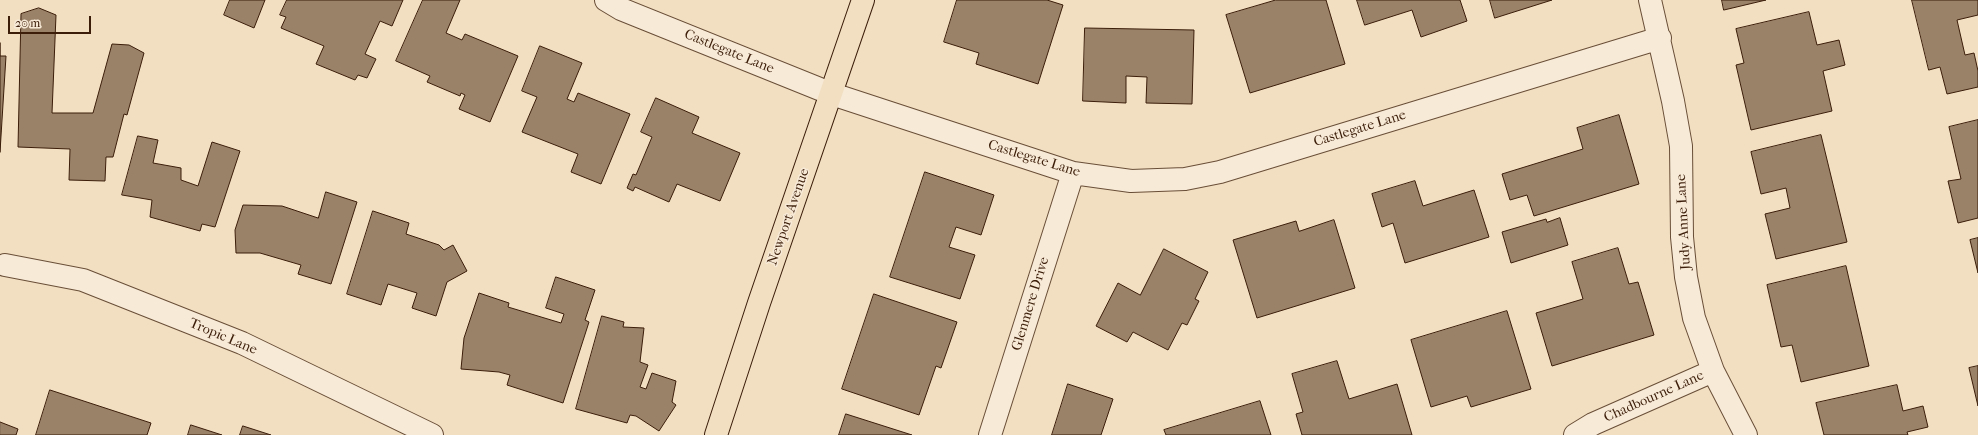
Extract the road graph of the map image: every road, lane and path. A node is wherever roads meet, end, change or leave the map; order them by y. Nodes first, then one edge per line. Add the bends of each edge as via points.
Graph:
1 (606, 0) edge
2 (863, 0) edge
3 (1650, 0) edge
4 (1660, 38) junction
5 (832, 94) junction
6 (1072, 173) junction
7 (5, 265) dead end
8 (1713, 371) junction
9 (432, 435) edge
10 (716, 435) edge
11 (990, 435) edge
12 (1575, 435) edge
13 (1746, 435) edge

1 - 5 street, Castlegate Lane via 621,9
2 - 5 main road, Newport Avenue
3 - 4 street, Judy Anne Lane
4 - 6 street, Castlegate Lane via 1220,172 1185,179 1131,181
4 - 8 street, Judy Anne Lane via 1681,146 1682,237 1686,277 1694,318
5 - 6 street, Castlegate Lane
5 - 10 main road, Newport Avenue
6 - 11 street, Glenmere Drive
7 - 9 street, Tropic Lane via 83,280 242,343
8 - 12 street, Chadbourne Lane via 1593,424
8 - 13 street, Judy Anne Lane

